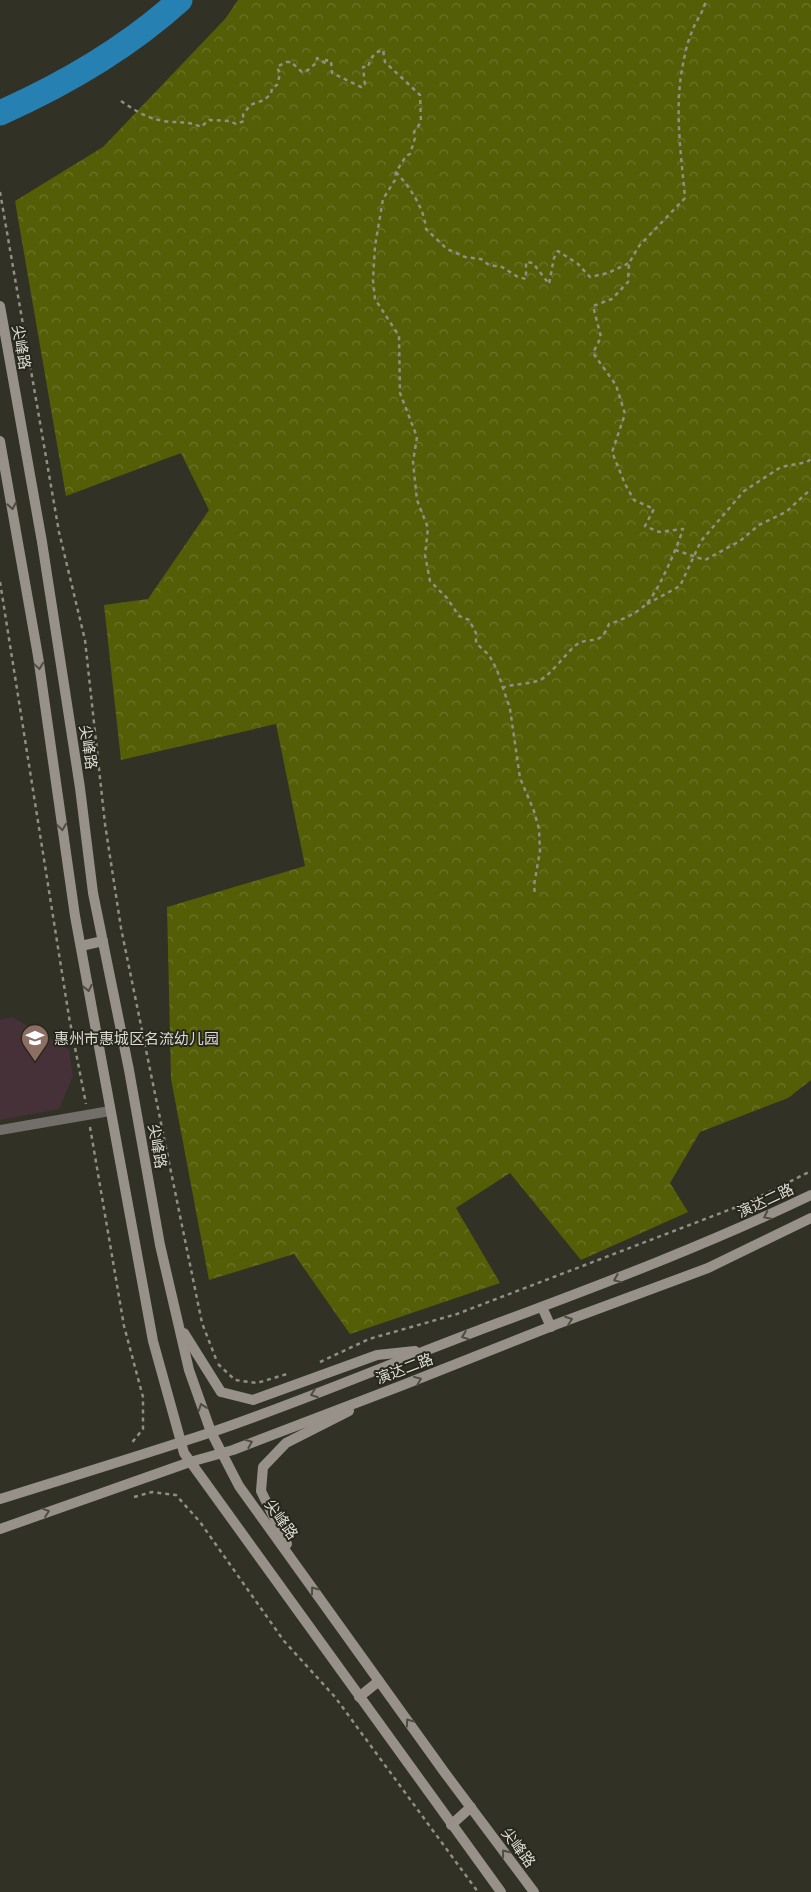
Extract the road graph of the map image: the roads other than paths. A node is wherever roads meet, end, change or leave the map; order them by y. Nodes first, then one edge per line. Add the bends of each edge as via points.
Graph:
1 (0, 306) edge
2 (0, 441) edge
3 (103, 941) junction
4 (81, 946) junction
5 (110, 1112) junction
6 (0, 1130) edge
7 (806, 1197) edge
8 (811, 1217) edge
9 (542, 1307) junction
10 (177, 1320) junction
11 (551, 1327) junction
12 (431, 1349) junction
13 (393, 1389) junction
14 (211, 1432) junction
15 (180, 1441) junction
16 (222, 1453) junction
17 (190, 1462) junction
18 (0, 1499) edge
19 (0, 1529) edge
20 (301, 1572) junction
21 (379, 1681) junction
22 (359, 1697) junction
23 (471, 1808) junction
24 (451, 1825) junction
25 (501, 1892) edge
26 (534, 1892) edge

1 - 3 main road, 尖峰路 via 42,542 93,894
2 -> 4 main road via 38,656
3 - 4 main road
3 - 10 main road, 尖峰路
4 -> 5 main road
5 - 6 street
5 - 15 main road via 153,1341
7 - 8 main road
7 -> 9 main road, 演达二路 via 759,1220
11 -> 8 main road, 演达二路 via 708,1268
9 - 11 main road
9 -> 12 main road, 演达二路
10 - 12 main road via 221,1392 253,1400 376,1356
14 -> 10 main road, 尖峰路 via 189,1370
13 -> 11 main road, 演达二路
12 -> 14 main road, 演达二路
16 -> 13 main road, 演达二路
13 - 20 main road via 286,1443 263,1467 261,1491
14 - 15 main road, 演达二路
14 - 16 main road, 尖峰路
15 - 17 main road
15 - 18 main road, 演达二路
16 - 17 main road, 演达二路
16 - 20 main road, 尖峰路 via 239,1486
19 -> 17 main road, 演达二路
17 - 22 main road
21 -> 20 main road, 尖峰路
21 - 22 main road
23 -> 21 main road, 尖峰路
22 - 24 main road
23 - 24 main road
26 -> 23 main road, 尖峰路
24 - 25 main road

